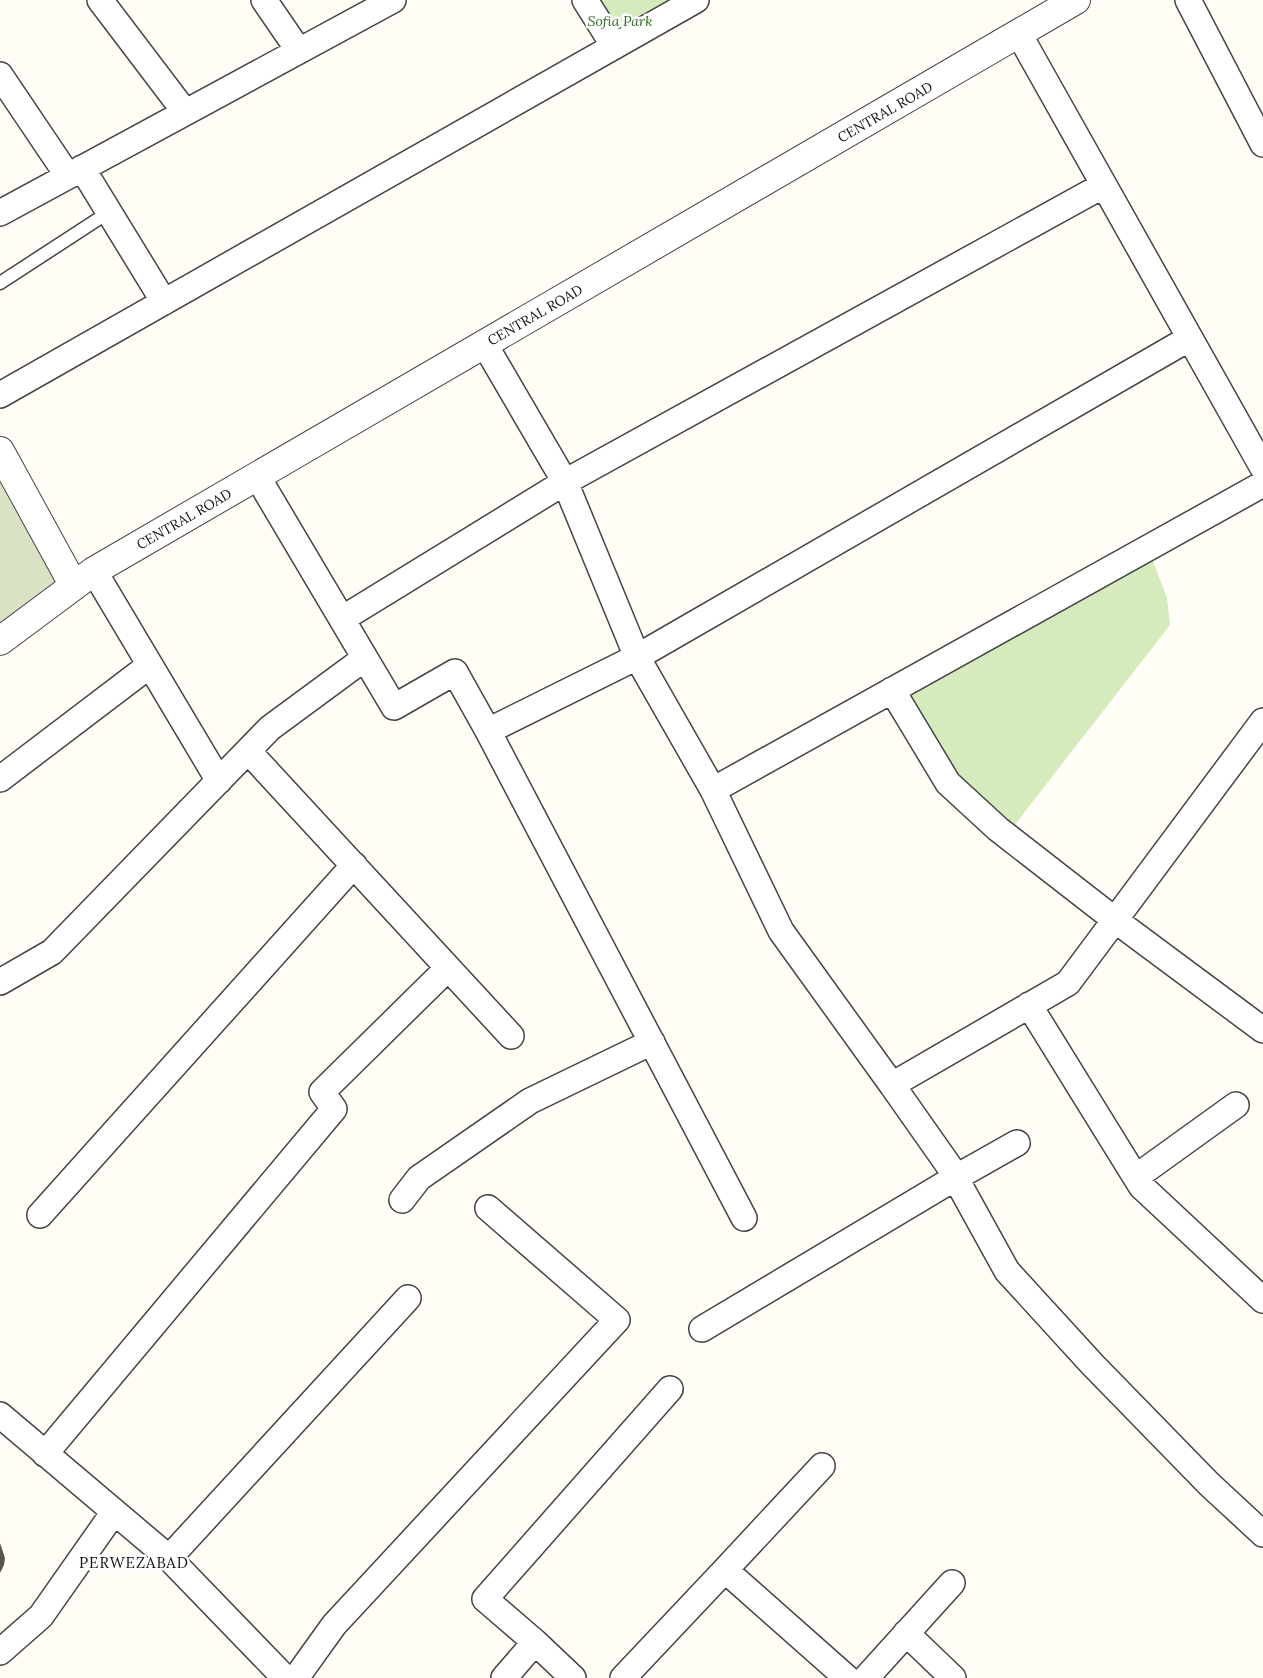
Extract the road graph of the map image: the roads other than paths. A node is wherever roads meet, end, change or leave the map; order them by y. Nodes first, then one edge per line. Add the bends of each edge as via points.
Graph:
1 (100, 0) edge
2 (264, 0) edge
3 (393, 0) edge
4 (584, 0) edge
5 (696, 0) edge
6 (1076, 0) edge
7 (1188, 0) edge
8 (1019, 34) junction
9 (614, 46) junction
10 (300, 51) junction
11 (0, 75) edge
12 (185, 112) junction
13 (1263, 144) edge
14 (75, 172) junction
15 (1104, 185) junction
16 (109, 212) junction
17 (0, 213) edge
18 (0, 283) edge
19 (164, 302) junction
20 (1190, 338) junction
21 (485, 344) junction
22 (0, 394) edge
23 (0, 451) edge
24 (1263, 468) edge
25 (257, 476) junction
26 (565, 482) junction
27 (1263, 484) edge
28 (84, 579) junction
29 (342, 620) junction
30 (0, 641) edge
31 (637, 657) junction
32 (365, 658) junction
33 (150, 665) junction
34 (892, 690) junction
35 (1263, 721) edge
36 (488, 731) junction
37 (248, 751) junction
38 (0, 779) edge
39 (219, 781) junction
40 (713, 790) junction
41 (354, 865) junction
42 (1115, 920) junction
43 (448, 968) junction
44 (0, 982) edge
45 (1029, 1005) junction
46 (1263, 1030) edge
47 (511, 1036) dead end
48 (652, 1042) junction
49 (892, 1085) junction
50 (1236, 1105) dead end
51 (1017, 1143) dead end
52 (1136, 1177) junction
53 (955, 1178) junction
54 (402, 1200) dead end
55 (488, 1208) dead end
56 (40, 1215) dead end
57 (744, 1218) dead end
58 (408, 1298) dead end
59 (1263, 1300) edge
60 (702, 1329) dead end
61 (670, 1389) dead end
62 (0, 1415) edge
63 (45, 1454) junction
64 (822, 1466) dead end
65 (114, 1512) junction
66 (1263, 1534) edge
67 (169, 1558) junction
68 (725, 1570) junction
69 (952, 1583) dead end
70 (906, 1633) junction
71 (535, 1642) junction
72 (0, 1652) edge
73 (285, 1678) edge
74 (296, 1678) edge
75 (504, 1678) edge
76 (573, 1678) edge
77 (623, 1678) edge
78 (847, 1678) edge
79 (866, 1678) edge
80 (953, 1678) edge

1 - 12 street
2 - 10 street
3 - 10 street
4 - 9 street
5 - 9 street
6 - 8 street, CENTRAL ROAD
7 - 13 street
8 - 15 street
8 - 21 street, CENTRAL ROAD
9 - 19 street
10 - 12 street
11 - 14 street
12 - 14 street
14 - 16 street
14 - 17 street
15 - 20 street
15 - 26 street
16 - 18 lane
16 - 19 street
19 - 22 street
20 - 24 street
20 - 31 street
21 - 25 street, CENTRAL ROAD
21 - 26 street
23 - 28 street
25 - 28 street, CENTRAL ROAD
25 - 29 street
26 - 29 street
26 - 31 street
27 - 34 street
28 - 30 street, CENTRAL ROAD
28 - 33 street
29 - 32 street
31 - 36 street
31 - 40 street
32 - 36 street via 394,706 455,672
32 - 37 street via 270,728
33 - 38 street
33 - 39 street
34 - 40 street
34 - 42 street via 948,783 998,830
35 - 42 street
36 - 48 street
37 - 39 street
37 - 41 street
39 - 44 street via 52,952
40 - 49 street via 781,931
41 - 43 street
41 - 56 street
42 - 45 street via 1068,983
42 - 46 street
43 - 47 street
43 - 63 street via 322,1092 334,1109
45 - 49 street
45 - 52 street
48 - 54 street via 530,1101 419,1178
48 - 57 street
49 - 53 street
50 - 52 street
51 - 53 street
52 - 59 street
53 - 60 street
53 - 66 street via 1007,1271 1092,1364 1209,1484
55 - 74 street via 616,1320 334,1625
58 - 67 street
61 - 71 street via 485,1599
62 - 63 street
63 - 65 street
64 - 68 street
65 - 67 street
65 - 72 street via 40,1616
67 - 73 street
68 - 77 street
68 - 78 street
69 - 70 street
70 - 79 street
70 - 80 street
71 - 75 street
71 - 76 street

